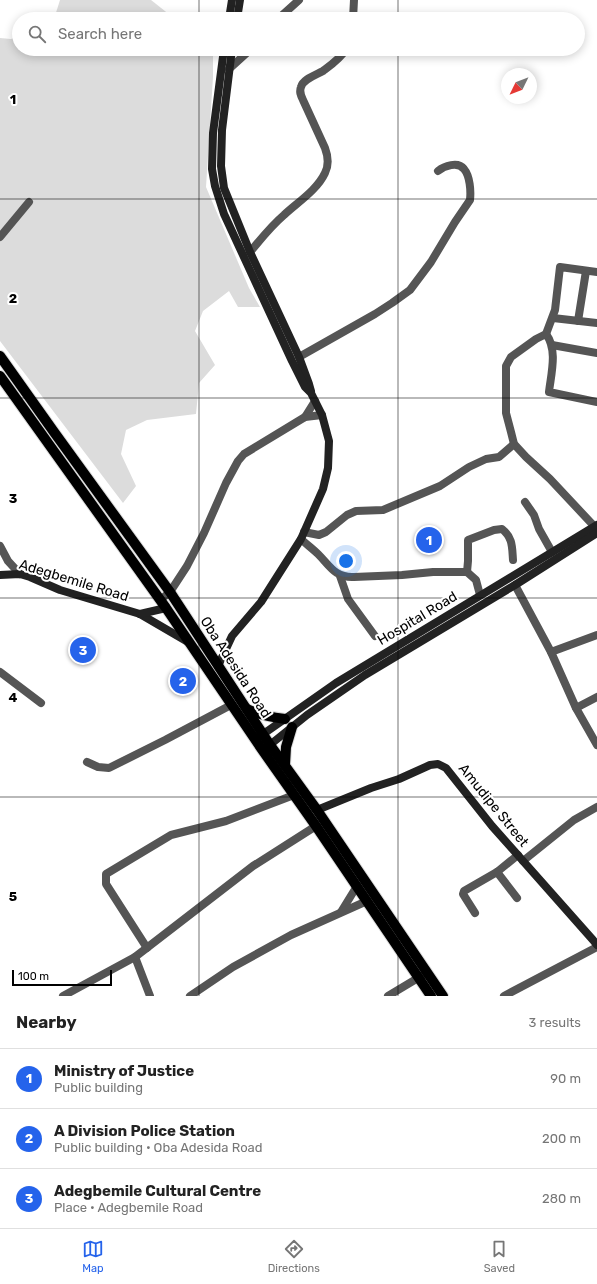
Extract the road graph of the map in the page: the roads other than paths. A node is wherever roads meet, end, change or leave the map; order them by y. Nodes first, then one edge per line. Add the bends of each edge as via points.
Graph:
1 (232, 0) edge
2 (240, 0) edge
3 (299, 0) edge
4 (354, 0) edge
5 (230, 12) edge
6 (238, 12) edge
7 (286, 12) edge
8 (353, 12) edge
9 (223, 56) edge
10 (231, 56) edge
11 (243, 56) edge
12 (341, 56) edge
13 (229, 69) junction
14 (438, 171) dead end
15 (29, 202) dead end
16 (0, 237) edge
17 (250, 252) junction
18 (586, 271) junction
19 (597, 272) edge
20 (553, 318) junction
21 (578, 321) junction
22 (597, 323) edge
23 (546, 334) junction
24 (552, 345) junction
25 (597, 353) edge
26 (0, 356) edge
27 (299, 357) junction
28 (0, 376) edge
29 (313, 397) junction
30 (597, 402) edge
31 (322, 415) junction
32 (305, 417) junction
33 (514, 444) junction
34 (525, 502) dead end
35 (596, 528) edge
36 (302, 536) junction
37 (0, 546) edge
38 (552, 552) junction
39 (513, 560) dead end
40 (467, 572) junction
41 (20, 574) junction
42 (0, 575) edge
43 (340, 576) junction
44 (515, 584) junction
45 (170, 592) junction
46 (480, 595) junction
47 (163, 604) junction
48 (140, 614) junction
49 (597, 635) edge
50 (375, 636) dead end
51 (189, 643) junction
52 (551, 652) junction
53 (218, 666) junction
54 (0, 672) edge
55 (597, 696) edge
56 (41, 703) dead end
57 (231, 705) junction
58 (246, 708) junction
59 (576, 708) junction
60 (285, 719) junction
61 (292, 727) junction
62 (259, 737) junction
63 (597, 745) edge
64 (266, 748) junction
65 (87, 762) dead end
66 (285, 765) junction
67 (294, 795) junction
68 (597, 807) edge
69 (317, 810) junction
70 (316, 826) junction
71 (521, 858) junction
72 (497, 872) junction
73 (357, 886) junction
74 (517, 898) dead end
75 (366, 901) junction
76 (340, 913) junction
77 (475, 913) dead end
78 (597, 946) edge
79 (147, 948) junction
80 (135, 956) junction
81 (423, 975) junction
82 (63, 996) edge
83 (150, 996) edge
84 (190, 996) edge
85 (388, 996) edge
86 (431, 996) edge
87 (443, 996) edge
88 (504, 996) edge

1 - 5 street
2 - 6 street
3 - 7 street
4 - 8 street
9 - 29 street via 214,133 212,169 215,186 224,214 284,344 305,387
10 - 13 street
11 - 13 street
12 - 17 street via 305,81 300,92 328,156 326,171 312,190 269,229
13 - 17 street via 221,166 224,188
14 - 27 street via 443,166 450,165 464,168 471,193 470,200 423,273 410,290 392,304
15 - 16 street
17 - 27 street
18 - 19 street
18 - 20 street via 560,267
18 - 21 street
20 - 21 street
20 - 23 street
21 - 22 street
23 - 24 street
23 - 33 street via 511,357 506,366 506,413
24 - 25 street
24 - 30 street via 549,392
26 - 45 main road, Oba Adesida Road
27 - 29 street
28 - 47 main road, Oba Adesida Road
29 - 31 street
29 - 32 street
31 - 32 street
31 - 36 street via 329,441 328,468 323,489
32 - 45 street via 250,450 238,461 187,566
33 - 35 street
33 - 36 street via 499,457 486,459 469,467 440,486 383,510 356,511 326,532
34 - 38 street
35 - 38 street, Hospital Road
35 - 44 street, Hospital Road
36 - 43 street
36 - 53 street via 261,602 232,636
37 - 41 street
38 - 46 street, Hospital Road
39 - 40 street via 512,544 508,534 502,529 494,530 468,540
40 - 43 street
40 - 46 street via 476,580
41 - 42 street, Adegbemile Road
41 - 48 street, Adegbemile Road via 60,590
43 - 50 street via 348,599
44 - 52 street
44 - 61 street, Hospital Road via 365,675
45 - 47 street
45 - 53 main road, Oba Adesida Road
46 - 60 street, Hospital Road via 336,683
47 - 48 street
47 - 51 main road, Oba Adesida Road
48 - 51 street, Adegbemile Road
49 - 52 street
51 - 57 main road, Oba Adesida Road
52 - 59 street
53 - 58 main road, Oba Adesida Road
54 - 56 street
55 - 59 street
57 - 62 main road, Oba Adesida Road
57 - 65 street via 109,768
58 - 60 main road via 257,714
58 - 62 main road, Oba Adesida Road
59 - 63 street
60 - 62 street, Hospital Road
61 - 64 street, Hospital Road
61 - 66 main road via 286,747
62 - 64 main road, Oba Adesida Road
64 - 66 main road, Oba Adesida Road
64 - 67 main road, Oba Adesida Road
66 - 69 main road, Oba Adesida Road
67 - 70 main road, Oba Adesida Road
67 - 79 street via 226,821 171,835 106,874 106,884
68 - 71 street via 574,820
69 - 71 street, Amudipe Street via 438,764 446,768
69 - 81 main road, Oba Adesida Road
70 - 73 main road, Oba Adesida Road
70 - 79 street via 253,866
71 - 72 street
71 - 78 street, Amudipe Street
72 - 74 street
72 - 77 street via 463,892
73 - 75 main road, Oba Adesida Road
73 - 76 street
75 - 76 street
75 - 81 main road, Oba Adesida Road
76 - 84 street via 261,951
78 - 88 street
79 - 80 street
80 - 82 street
80 - 83 street
81 - 85 street
81 - 86 main road, Oba Adesida Road
81 - 87 main road, Oba Adesida Road

